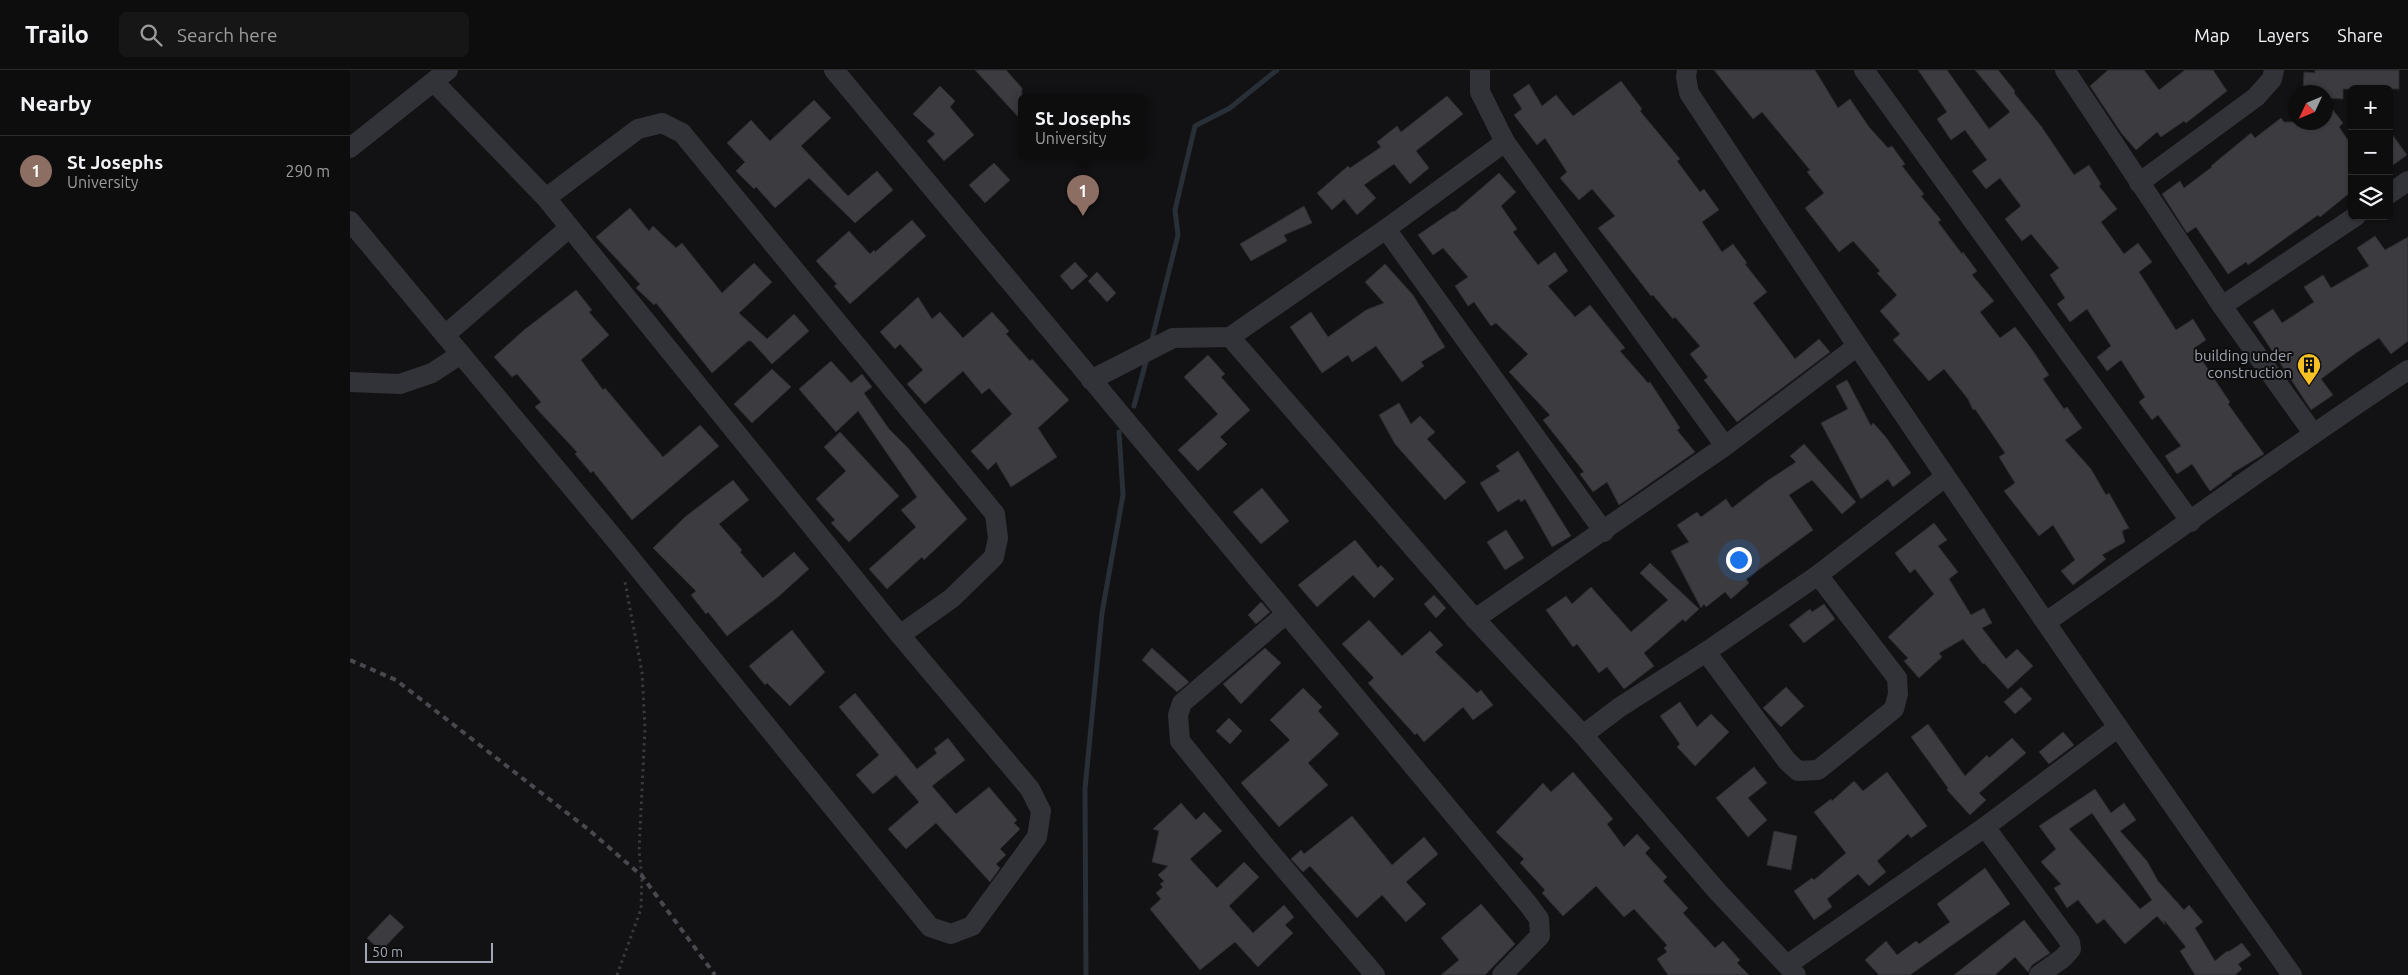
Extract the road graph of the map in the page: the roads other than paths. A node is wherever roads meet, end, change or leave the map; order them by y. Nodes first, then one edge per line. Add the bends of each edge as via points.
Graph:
1 (834, 70) edge
2 (1480, 70) edge
3 (1687, 70) edge
4 (1864, 70) edge
5 (2065, 70) edge
6 (2274, 70) edge
7 (441, 76) edge
8 (1505, 142) junction
9 (350, 148) edge
10 (2408, 181) edge
11 (2139, 183) junction
12 (2393, 191) edge
13 (546, 198) junction
14 (2350, 220) edge
15 (350, 221) edge
16 (570, 228) junction
17 (1386, 229) junction
18 (2222, 306) junction
19 (445, 335) junction
20 (1230, 337) junction
21 (1856, 347) junction
22 (461, 354) junction
23 (2408, 370) edge
24 (1091, 380) junction
25 (350, 382) edge
26 (2313, 433) junction
27 (1725, 446) junction
28 (1945, 477) junction
29 (2191, 522) junction
30 (1604, 532) junction
31 (1818, 575) junction
32 (1286, 614) junction
33 (1475, 619) junction
34 (2046, 622) junction
35 (900, 635) junction
36 (1706, 652) junction
37 (2117, 728) junction
38 (1583, 736) junction
39 (1986, 827) junction
40 (1792, 970) edge
41 (1375, 975) edge
42 (1502, 975) edge
43 (2039, 975) edge
44 (2292, 975) edge

1 - 24 street
2 - 8 street via 1480,92
3 - 21 street via 1689,93
4 - 29 street
5 - 11 street
6 - 11 street via 2272,79 2256,97
7 - 9 street
7 - 13 street
8 - 17 street
8 - 27 street
10 - 12 street
11 - 18 street
13 - 16 street
13 - 35 street via 638,129 662,123 682,133 995,514 998,538 994,557 952,598
14 - 18 street
15 - 19 street
16 - 19 street
16 - 35 street
17 - 20 street
17 - 30 street
18 - 26 street
19 - 22 street
20 - 24 street via 1173,338
20 - 33 street
21 - 27 street
21 - 28 street
22 - 25 street via 432,372 400,384
22 - 35 street via 930,927 951,934 972,926 1037,837 1041,811 1030,789
23 - 26 street
24 - 32 street
26 - 29 street
27 - 30 street
28 - 31 street
28 - 34 street
29 - 34 street
30 - 33 street
31 - 36 street
31 - 36 street via 1897,678 1898,694 1894,709 1818,770 1798,770 1787,761
32 - 41 street via 1182,703 1178,715 1180,741
32 - 42 street via 1539,919 1540,936
33 - 38 street
34 - 37 street
36 - 38 street via 1620,706
37 - 39 street
37 - 44 street
38 - 40 street via 1717,891
39 - 40 street
39 - 43 street via 2070,942 2071,949

